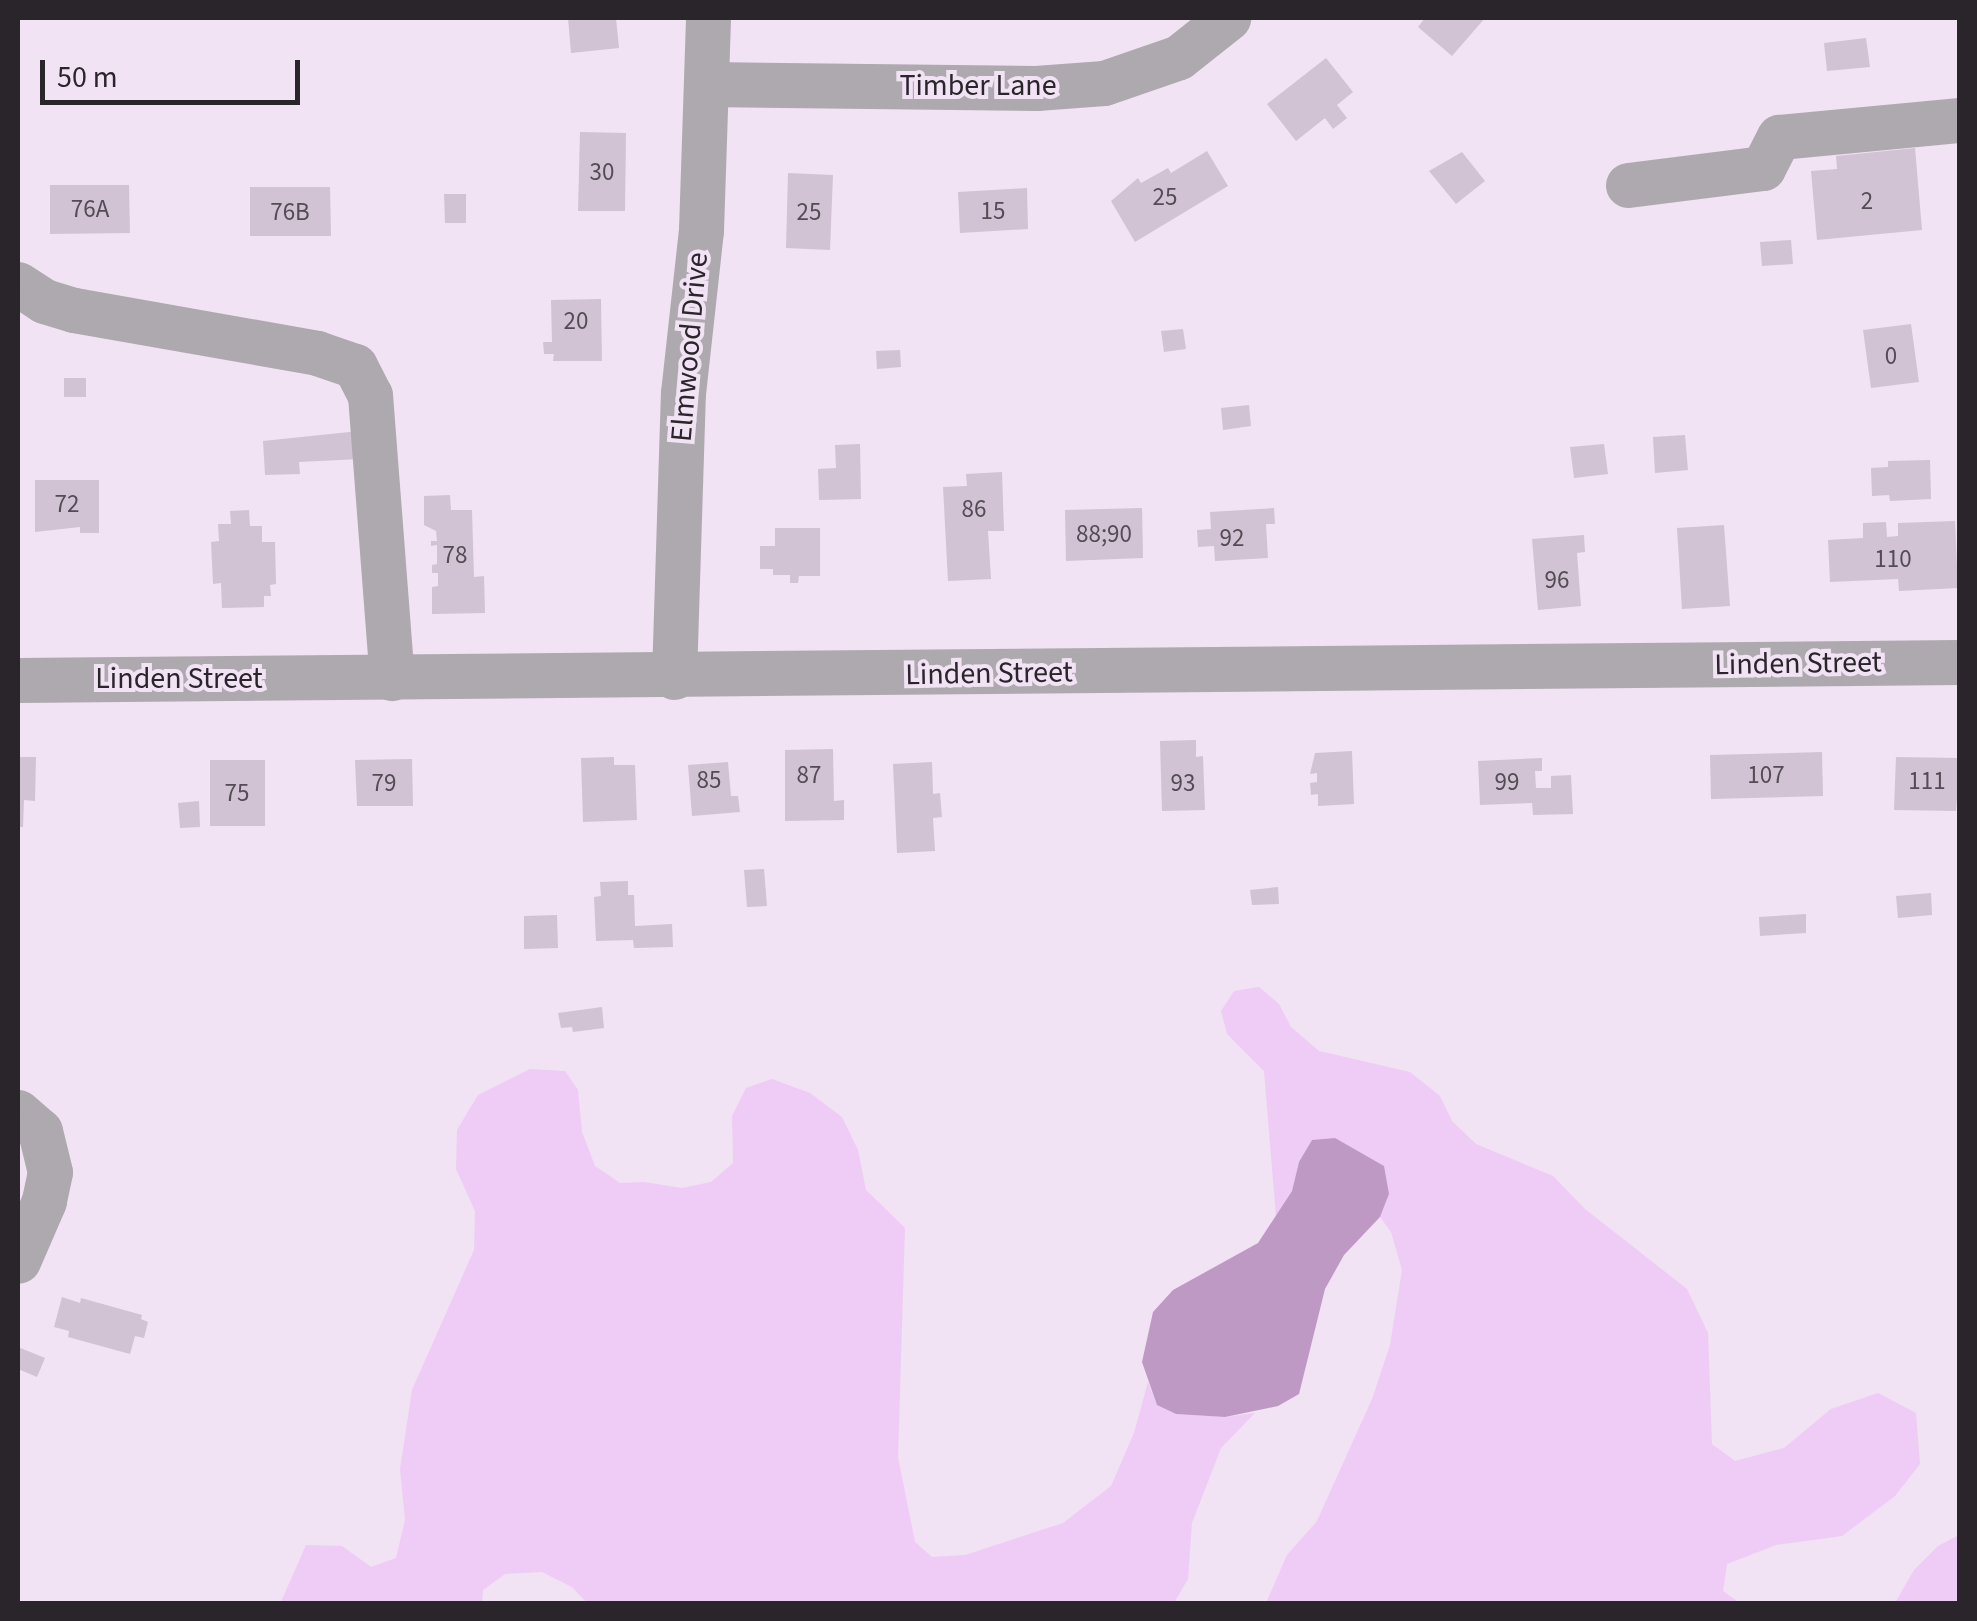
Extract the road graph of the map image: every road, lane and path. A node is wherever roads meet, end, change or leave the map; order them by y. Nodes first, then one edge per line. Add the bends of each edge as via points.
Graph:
1 (708, 18) edge
2 (1228, 18) edge
3 (708, 84) junction
4 (1960, 120) edge
5 (1628, 185) dead end
6 (18, 284) edge
7 (1960, 662) edge
8 (674, 677) junction
9 (392, 678) junction
10 (18, 680) edge
11 (18, 1112) edge
12 (18, 1261) edge

1 - 3 street, Elmwood Drive
2 - 3 street, Timber Lane via 1179,57 1104,83
3 - 8 street, Elmwood Drive via 683,393
4 - 5 street via 1779,137 1763,168
6 - 9 street via 44,302 74,310 317,353 354,366 370,395
7 - 8 street, Linden Street
8 - 9 street, Linden Street
9 - 10 street, Linden Street
11 - 12 street via 40,1131 50,1172

